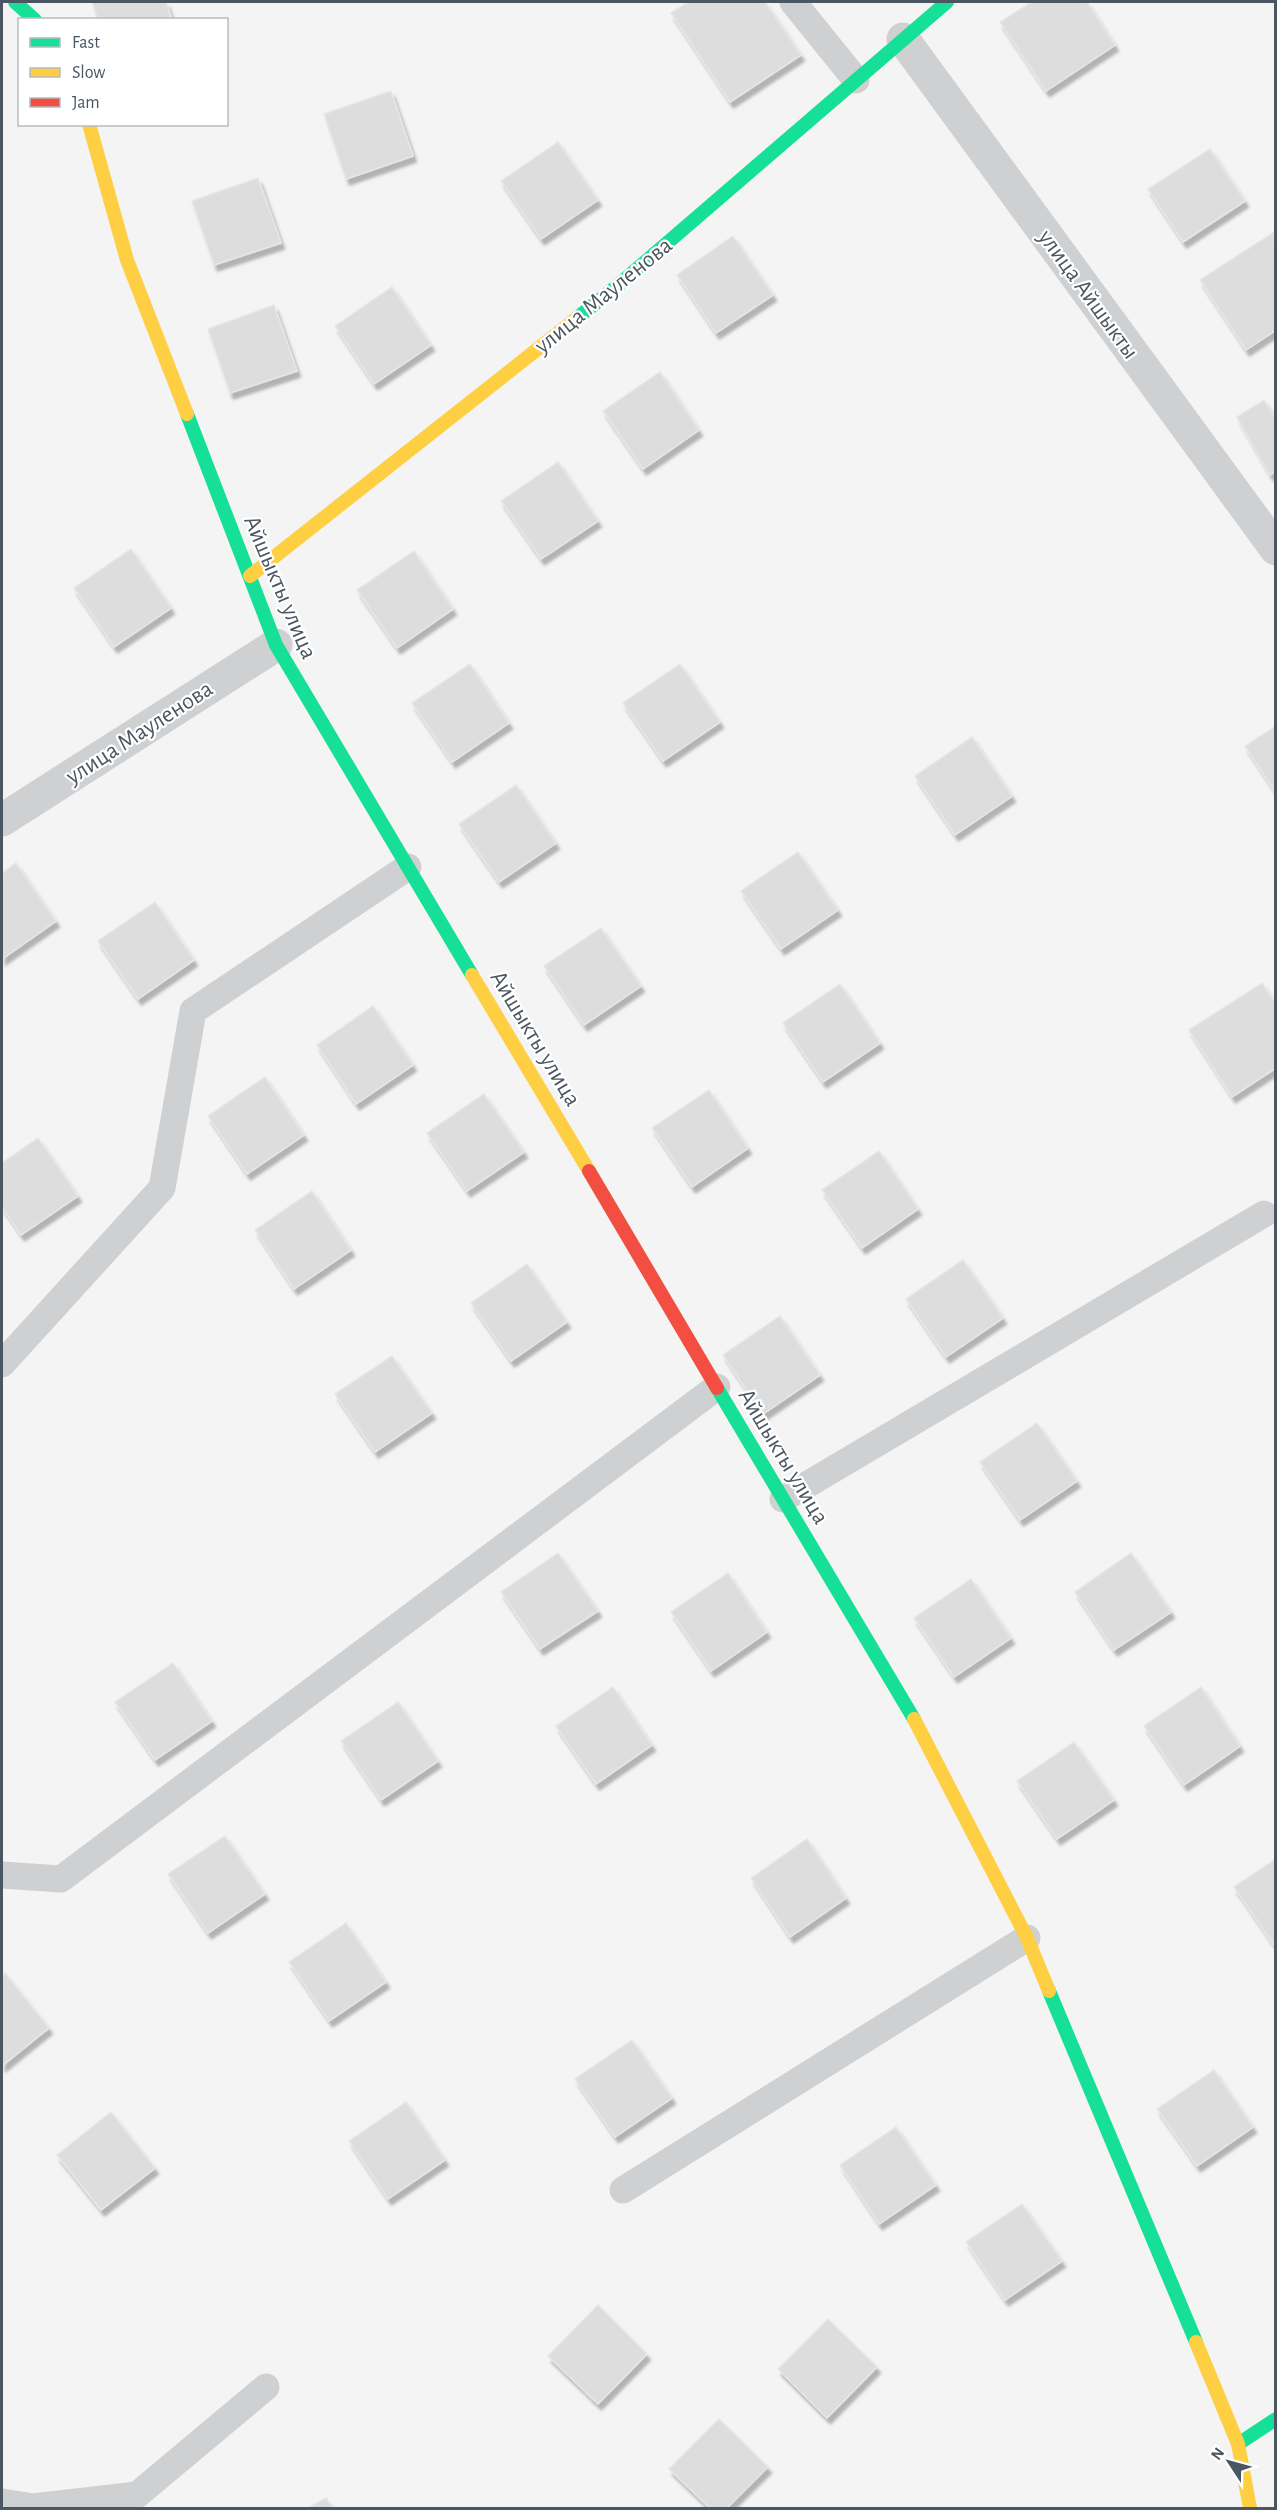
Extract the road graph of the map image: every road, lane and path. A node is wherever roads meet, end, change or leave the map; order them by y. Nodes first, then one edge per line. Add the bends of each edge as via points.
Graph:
1 (15, 2) edge
2 (793, 2) edge
3 (946, 2) edge
4 (33, 18) edge
5 (903, 39) junction
6 (856, 80) junction
7 (90, 126) edge
8 (1275, 549) edge
9 (250, 576) junction
10 (276, 645) junction
11 (2, 820) edge
12 (408, 867) junction
13 (1264, 1214) dead end
14 (2, 1364) edge
15 (717, 1387) junction
16 (783, 1499) junction
17 (2, 1875) edge
18 (1027, 1938) junction
19 (623, 2190) dead end
20 (266, 2387) dead end
21 (1275, 2419) edge
22 (1238, 2444) junction
23 (2, 2502) edge
24 (1249, 2508) edge

1 - 4 street
2 - 6 lane
3 - 5 street, улица Мауленова
5 - 6 street, улица Мауленова
5 - 8 street, улица Айшыкты
6 - 9 street, улица Мауленова via 616,287
7 - 9 street, Айшыкты улица via 127,260
9 - 10 street, Айшыкты улица
10 - 11 street, улица Мауленова
10 - 12 street, Айшыкты улица
12 - 14 lane via 193,1011 162,1188
12 - 15 street, Айшыкты улица
13 - 16 lane
15 - 16 street, Айшыкты улица
15 - 17 lane via 61,1879
16 - 18 street, Айшыкты улица via 920,1729
18 - 19 lane
18 - 22 street, Айшыкты улица
20 - 23 lane via 138,2495 33,2507
21 - 22 street
22 - 24 street, Айшыкты улица

